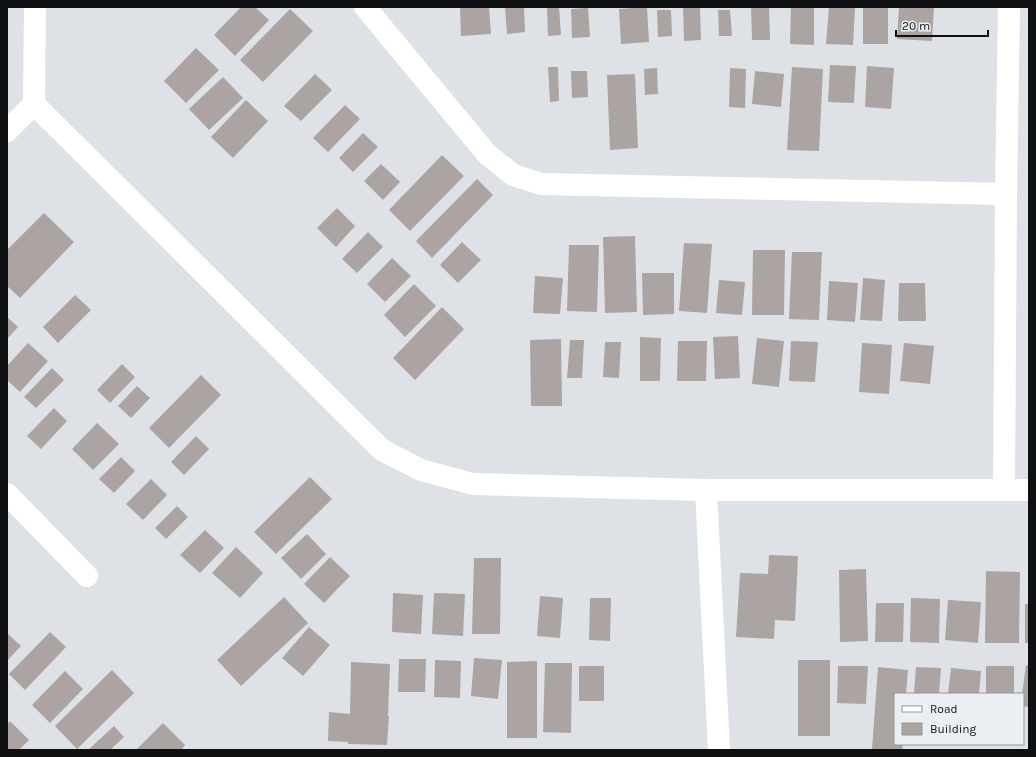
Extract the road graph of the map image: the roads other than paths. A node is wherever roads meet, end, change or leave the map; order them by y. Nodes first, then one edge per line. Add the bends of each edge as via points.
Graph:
1 (35, 7) edge
2 (365, 7) edge
3 (1009, 7) edge
4 (34, 104) junction
5 (7, 131) edge
6 (1006, 194) junction
7 (706, 490) junction
8 (1004, 490) junction
9 (1029, 490) edge
10 (7, 494) edge
11 (87, 576) dead end
12 (718, 750) edge

1 - 4 street
2 - 6 street via 487,154 513,175 541,184
3 - 6 street
4 - 5 street
4 - 7 street via 382,450 421,470 473,484
6 - 8 street
7 - 8 street
7 - 12 street
8 - 9 street
10 - 11 street

